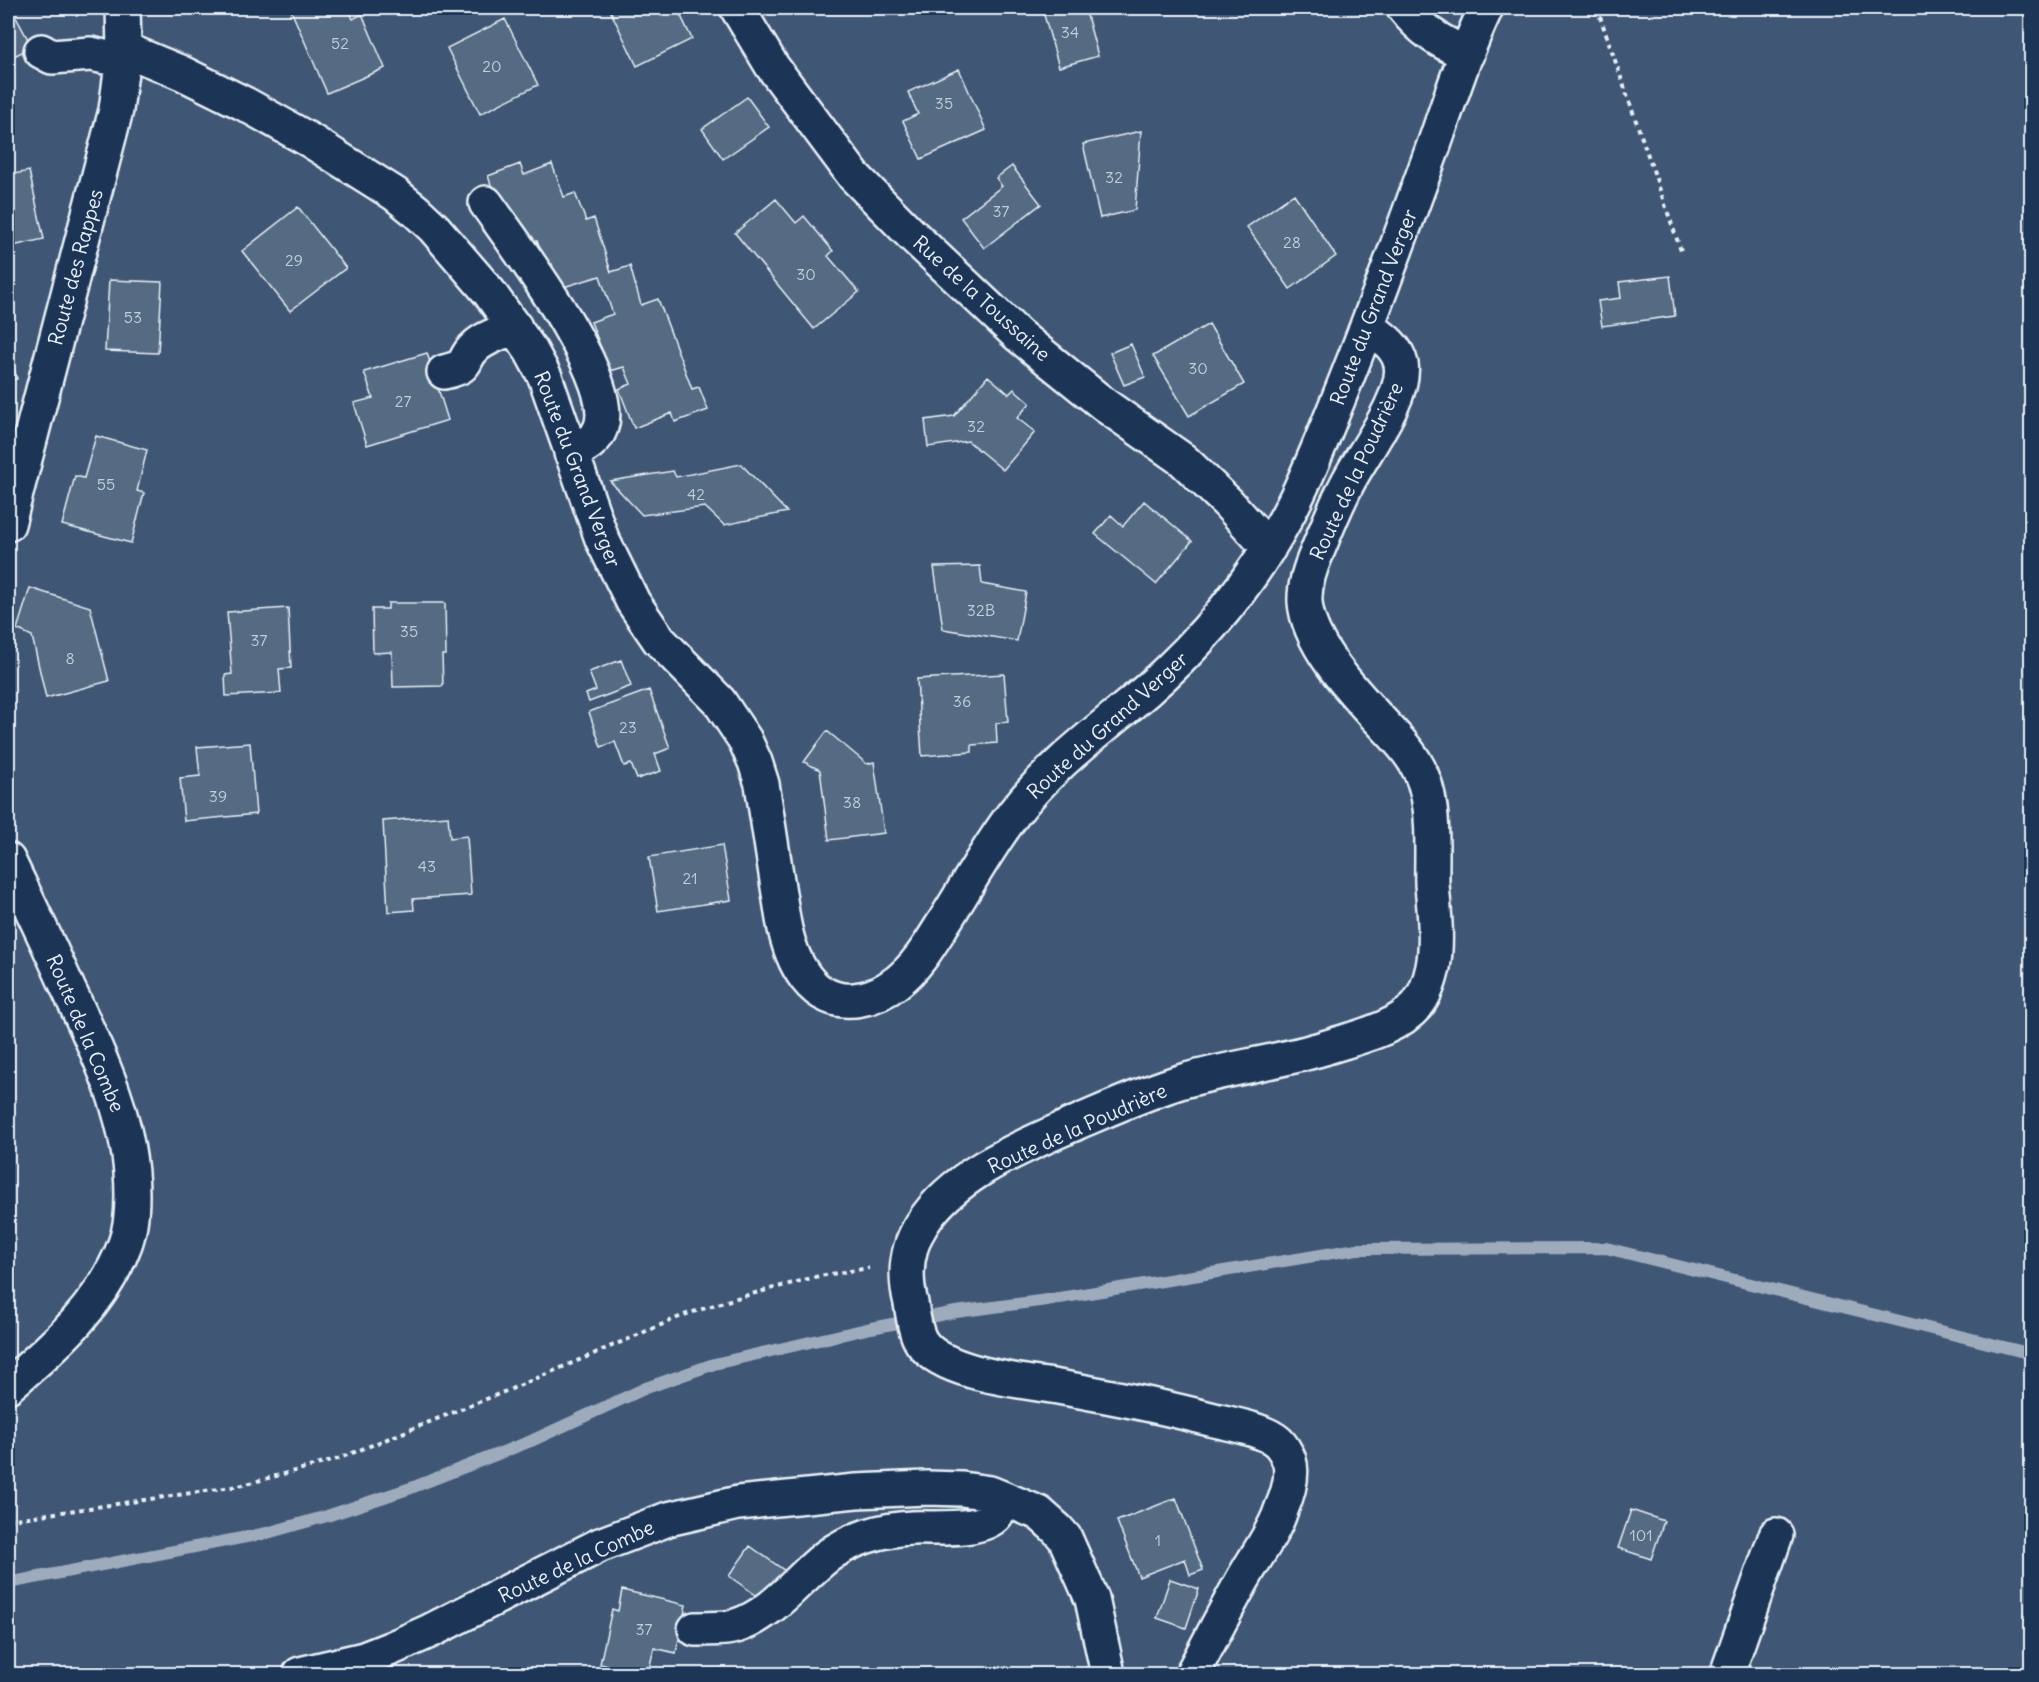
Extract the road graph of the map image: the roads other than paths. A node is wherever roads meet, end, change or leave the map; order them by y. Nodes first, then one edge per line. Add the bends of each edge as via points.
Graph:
1 (123, 8) edge
2 (737, 8) edge
3 (1404, 8) edge
4 (1486, 8) edge
5 (41, 51) dead end
6 (1467, 54) junction
7 (123, 56) junction
8 (486, 203) dead end
9 (515, 327) junction
10 (1368, 327) junction
11 (444, 372) dead end
12 (571, 453) junction
13 (8, 524) edge
14 (1269, 548) junction
15 (8, 860) edge
16 (8, 1386) edge
17 (1005, 1499) junction
18 (1776, 1535) dead end
19 (695, 1629) dead end
20 (300, 1674) edge
21 (1108, 1674) edge
22 (1192, 1674) edge
23 (1727, 1674) edge

1 - 7 street, Route des Rappes
2 - 14 street, Rue de la Toussaine via 772,66 854,176 911,234 1018,335 1106,406 1183,460
3 - 6 street via 1436,39
4 - 6 street, Route du Grand Verger
5 - 7 street, Route du Grand Verger via 52,57
6 - 10 street, Route du Grand Verger
7 - 9 street, Route du Grand Verger via 182,73 245,104 395,194 434,228
7 - 13 street, Route des Rappes via 111,132
8 - 12 street via 571,329 599,392 602,424 596,438
9 - 11 street via 475,346 465,365
9 - 12 street, Route du Grand Verger via 545,377
10 - 14 street, Route du Grand Verger via 1308,471
10 - 22 street, Route de la Poudrière via 1398,354 1399,388 1345,487 1307,578 1305,603 1314,635 1363,702 1415,761 1424,778 1431,825 1436,946 1426,990 1400,1020 1367,1034 1310,1052 1179,1082 1114,1106 987,1166 956,1187 923,1221 907,1264 909,1298 920,1339 933,1353 962,1368 1114,1396 1245,1427 1279,1443 1286,1452 1291,1464 1280,1515
12 - 14 street, Route du Grand Verger via 602,539 633,602 659,640 719,701 745,740 762,784 786,938 801,973 812,986 843,1000 861,999 898,982 930,944 1013,814 1032,791 1178,662 1239,592
15 - 16 street, Route de la Combe via 114,1092 124,1125 132,1187 130,1226 105,1284 65,1336
17 - 19 street via 995,1516 985,1523 909,1528 866,1536 826,1557 754,1618 734,1627
17 - 20 street, Route de la Combe via 962,1489 892,1488 738,1503 668,1519 600,1545 392,1648
17 - 21 street, Route de la Combe via 1039,1513 1065,1538 1092,1599
18 - 23 street

